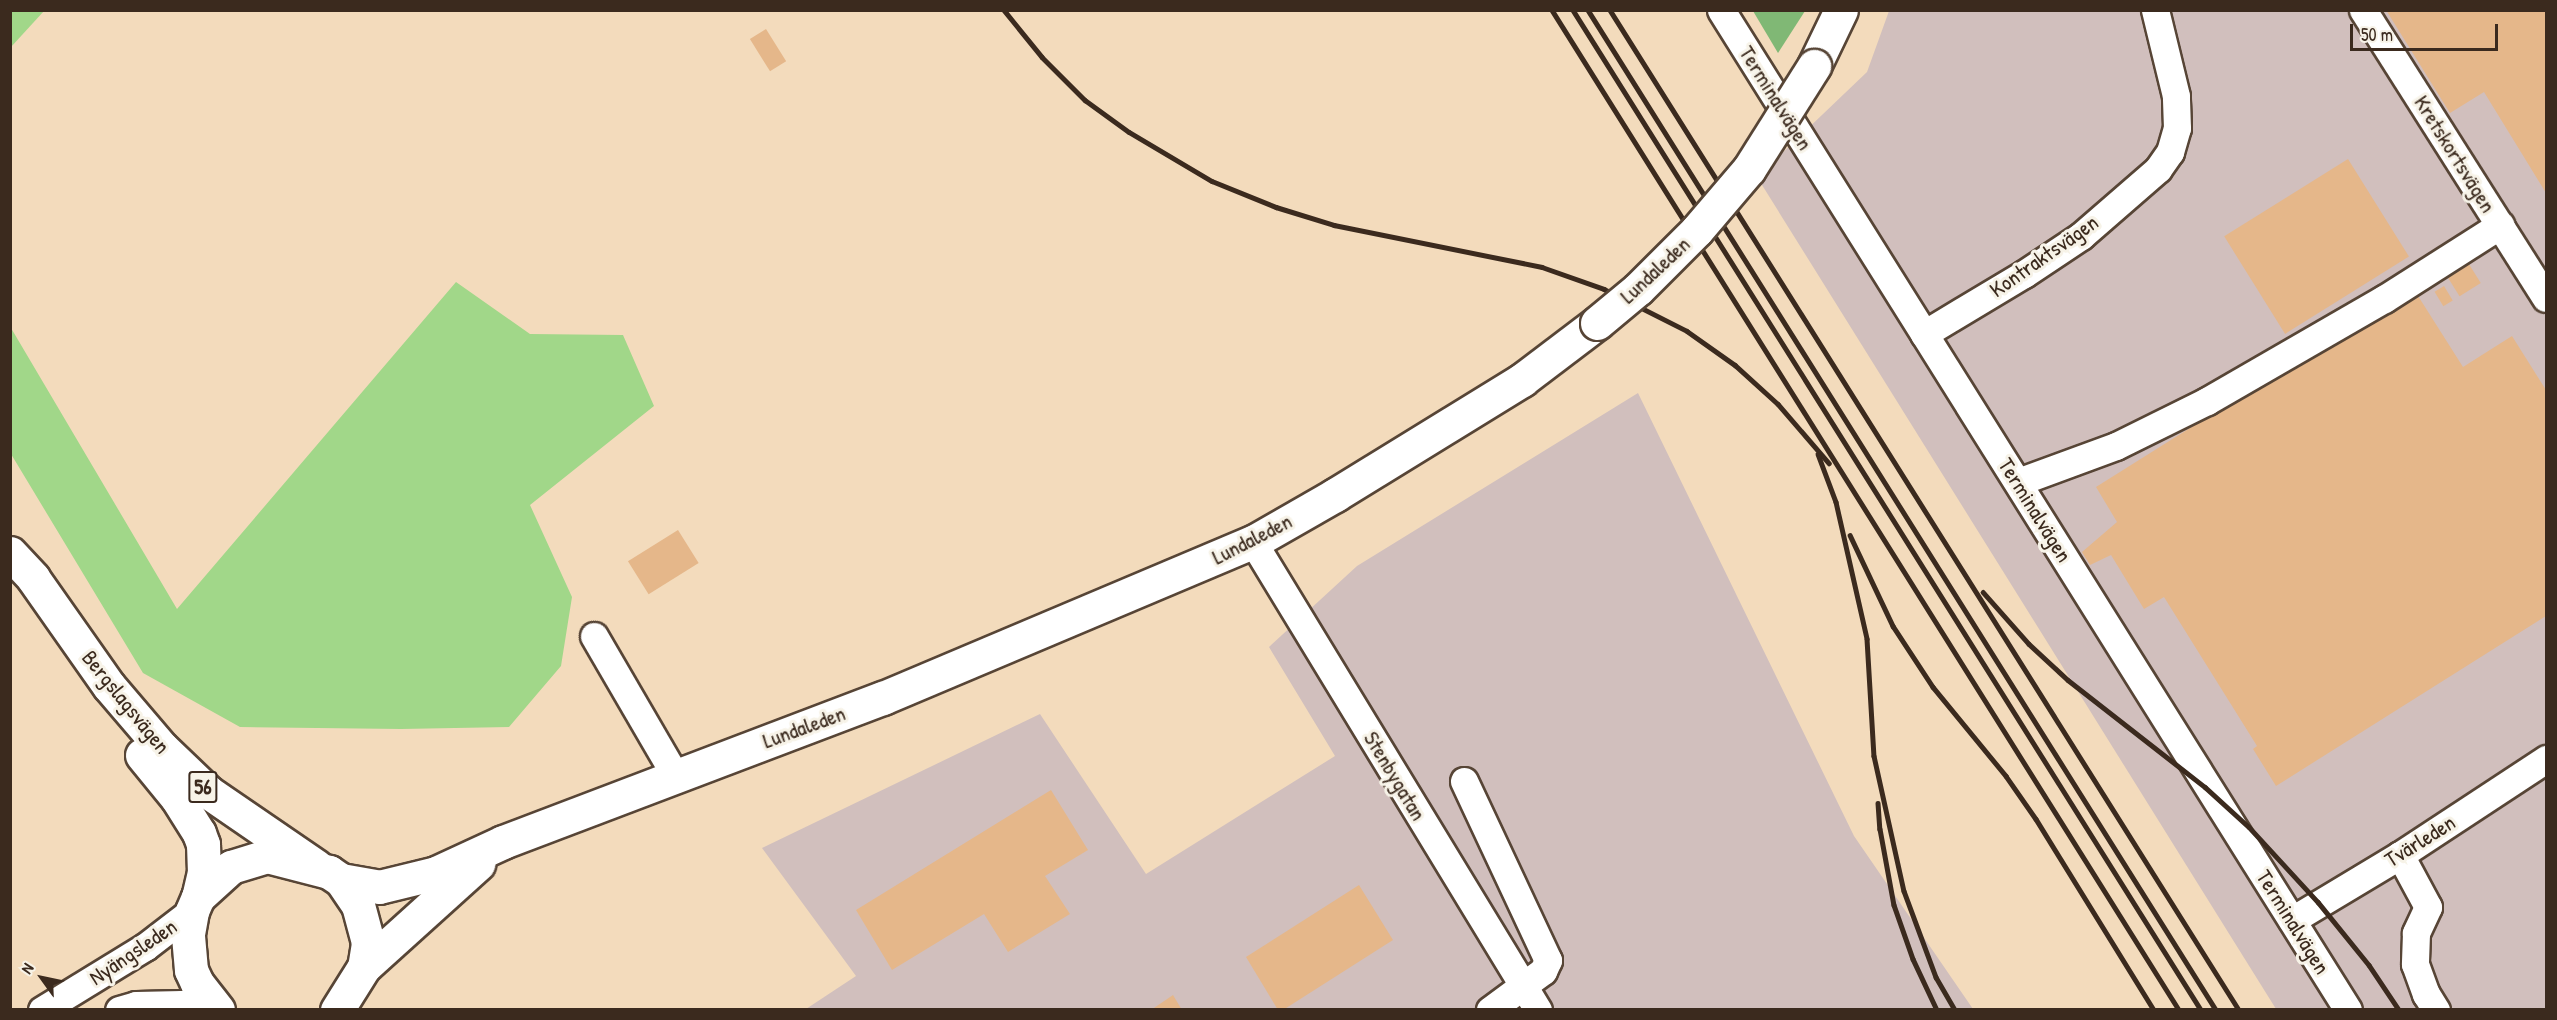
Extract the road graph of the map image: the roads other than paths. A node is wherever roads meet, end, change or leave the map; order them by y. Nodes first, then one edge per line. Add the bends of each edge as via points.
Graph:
1 (1721, 10) edge
2 (1841, 10) edge
3 (2155, 10) edge
4 (2363, 10) edge
5 (2500, 225) junction
6 (2547, 298) edge
7 (1924, 333) junction
8 (2018, 482) junction
9 (1253, 542) junction
10 (12, 556) edge
11 (594, 636) dead end
12 (2547, 759) edge
13 (675, 775) junction
14 (1464, 781) dead end
15 (503, 842) junction
16 (2400, 855) junction
17 (329, 873) junction
18 (195, 904) junction
19 (2292, 920) junction
20 (1524, 987) junction
21 (352, 994) edge
22 (42, 1010) edge
23 (119, 1010) edge
24 (197, 1010) edge
25 (218, 1010) edge
26 (1490, 1010) edge
27 (1538, 1010) edge
28 (2348, 1010) edge
29 (2436, 1010) edge

1 - 7 street, Terminalvägen
2 - 9 main road, Lundaleden, bridge via 1789,110 1742,177 1697,230 1638,289 1522,380
3 - 7 street, Kontraktsvägen via 2176,96 2177,128 2170,152 2158,170 2081,236
4 - 5 street, Kretskortsvägen
5 - 6 street, Kretskortsvägen
5 - 8 street via 2207,401 2116,446
7 - 8 street, Terminalvägen
8 - 19 street, Terminalvägen
9 - 13 main road, Lundaleden via 883,698
9 - 20 street, Stenbygatan
10 - 17 main road, Bergslagsvägen / 56 via 33,578 109,686 187,773 240,816
10 - 18 main road, Bergslagsvägen / 56 via 31,594 76,663 192,819 203,843 204,872
11 - 13 street
12 - 16 street, Tvärleden
13 - 15 main road, Lundaleden
14 - 20 street via 1548,960 1544,971
15 - 17 main road, Lundaleden via 435,873 396,884 379,887
15 - 21 main road, Lundaleden
16 - 19 street, Tvärleden
16 - 29 street via 2428,907 2416,933 2415,964
17 - 18 main road, Lundaleden via 276,856 252,859 231,867
17 - 21 main road, 56 via 358,905 368,943
18 - 22 street, Nyängsleden via 145,947
18 - 25 main road, 56 via 188,934 191,970
19 - 28 street, Terminalvägen
20 - 26 street
20 - 27 street, Stenbygatan
23 - 24 street, Nyängsleden via 136,1005 182,1004

